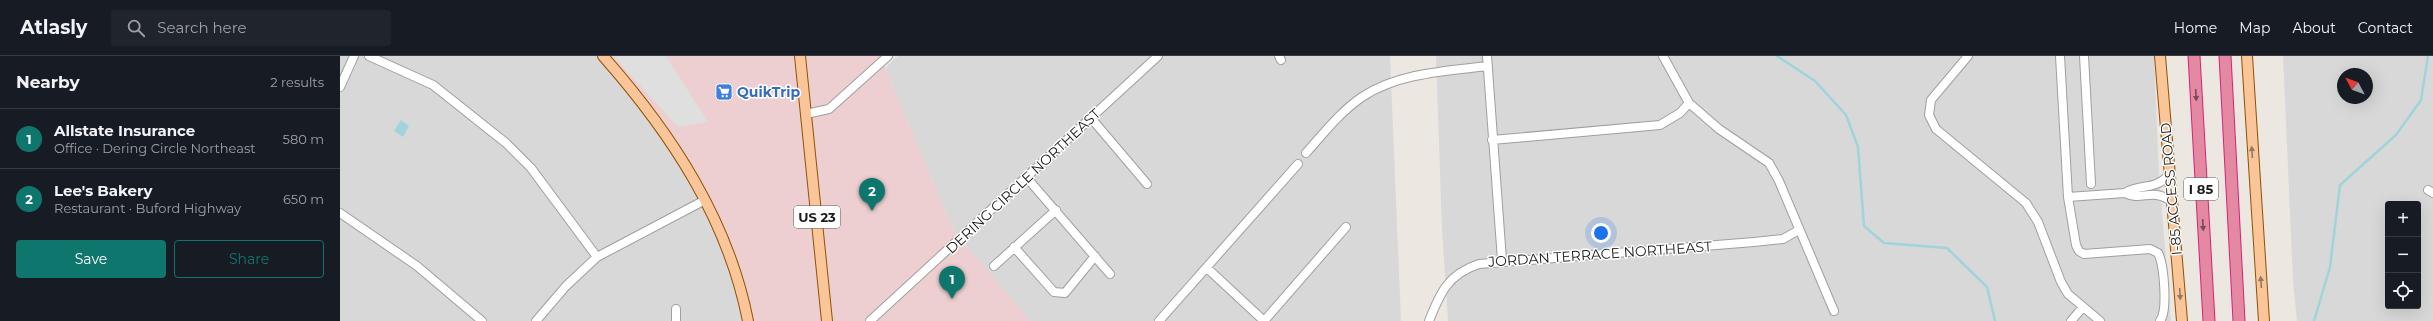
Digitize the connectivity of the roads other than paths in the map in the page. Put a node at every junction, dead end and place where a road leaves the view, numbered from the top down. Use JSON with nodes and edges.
{"nodes":[{"id":1,"x":354,"y":56,"type":"edge"},
{"id":2,"x":369,"y":56,"type":"edge"},
{"id":3,"x":603,"y":56,"type":"edge"},
{"id":4,"x":800,"y":56,"type":"edge"},
{"id":5,"x":888,"y":56,"type":"edge"},
{"id":6,"x":1158,"y":56,"type":"edge"},
{"id":7,"x":1487,"y":56,"type":"edge"},
{"id":8,"x":1662,"y":56,"type":"edge"},
{"id":9,"x":1968,"y":56,"type":"edge"},
{"id":10,"x":2060,"y":56,"type":"edge"},
{"id":11,"x":2084,"y":56,"type":"edge"},
{"id":12,"x":2160,"y":56,"type":"edge"},
{"id":13,"x":2194,"y":56,"type":"edge"},
{"id":14,"x":2225,"y":56,"type":"edge"},
{"id":15,"x":2247,"y":56,"type":"edge"},
{"id":16,"x":1488,"y":66,"type":"junction"},
{"id":17,"x":340,"y":87,"type":"edge"},
{"id":18,"x":1689,"y":103,"type":"junction"},
{"id":19,"x":806,"y":114,"type":"junction"},
{"id":20,"x":1091,"y":118,"type":"junction"},
{"id":21,"x":1492,"y":140,"type":"junction"},
{"id":22,"x":1306,"y":153,"type":"dead end"},
{"id":23,"x":1298,"y":164,"type":"dead end"},
{"id":24,"x":2169,"y":175,"type":"junction"},
{"id":25,"x":1027,"y":178,"type":"junction"},
{"id":26,"x":1147,"y":184,"type":"dead end"},
{"id":27,"x":2091,"y":184,"type":"dead end"},
{"id":28,"x":2144,"y":191,"type":"junction"},
{"id":29,"x":2068,"y":197,"type":"junction"},
{"id":30,"x":705,"y":200,"type":"junction"},
{"id":31,"x":2171,"y":201,"type":"junction"},
{"id":32,"x":1056,"y":210,"type":"junction"},
{"id":33,"x":340,"y":213,"type":"edge"},
{"id":34,"x":1346,"y":227,"type":"dead end"},
{"id":35,"x":1800,"y":230,"type":"junction"},
{"id":36,"x":1014,"y":247,"type":"junction"},
{"id":37,"x":1096,"y":256,"type":"junction"},
{"id":38,"x":597,"y":257,"type":"junction"},
{"id":39,"x":1502,"y":260,"type":"junction"},
{"id":40,"x":994,"y":266,"type":"dead end"},
{"id":41,"x":1207,"y":268,"type":"junction"},
{"id":42,"x":1110,"y":274,"type":"dead end"},
{"id":43,"x":2083,"y":307,"type":"junction"},
{"id":44,"x":676,"y":309,"type":"dead end"},
{"id":45,"x":1834,"y":311,"type":"dead end"},
{"id":46,"x":482,"y":321,"type":"edge"},
{"id":47,"x":536,"y":321,"type":"edge"},
{"id":48,"x":676,"y":321,"type":"edge"},
{"id":49,"x":748,"y":321,"type":"edge"},
{"id":50,"x":827,"y":321,"type":"edge"},
{"id":51,"x":870,"y":321,"type":"edge"},
{"id":52,"x":1159,"y":321,"type":"edge"},
{"id":53,"x":1264,"y":321,"type":"edge"},
{"id":54,"x":1429,"y":321,"type":"edge"},
{"id":55,"x":2071,"y":321,"type":"edge"},
{"id":56,"x":2100,"y":321,"type":"edge"},
{"id":57,"x":2160,"y":321,"type":"edge"},
{"id":58,"x":2182,"y":321,"type":"edge"},
{"id":59,"x":2208,"y":321,"type":"edge"},
{"id":60,"x":2239,"y":321,"type":"edge"},
{"id":61,"x":2264,"y":321,"type":"edge"}],
"edges":[{"from":1,"to":17,"type":"street"},
{"from":2,"to":38,"type":"street"},
{"from":3,"to":30,"type":"main road"},
{"from":4,"to":19,"type":"main road","number":"US 23"},
{"from":5,"to":19,"type":"street"},
{"from":6,"to":20,"type":"street","name":"DERING CIRCLE NORTHEAST"},
{"from":7,"to":16,"type":"street"},
{"from":8,"to":18,"type":"street"},
{"from":9,"to":43,"type":"street"},
{"from":10,"to":29,"type":"street"},
{"from":11,"to":27,"type":"street"},
{"from":12,"to":24,"type":"main road","name":"I-85 ACCESS ROAD"},
{"from":13,"to":59,"type":"highway","number":"I 85","one_way":true},
{"from":14,"to":60,"type":"highway","number":"I 85"},
{"from":61,"to":15,"type":"main road","one_way":true},
{"from":16,"to":21,"type":"street"},
{"from":16,"to":22,"type":"street"},
{"from":18,"to":21,"type":"street"},
{"from":18,"to":35,"type":"street"},
{"from":19,"to":50,"type":"main road","number":"US 23"},
{"from":20,"to":25,"type":"street","name":"DERING CIRCLE NORTHEAST"},
{"from":20,"to":26,"type":"street"},
{"from":21,"to":39,"type":"street"},
{"from":23,"to":41,"type":"street"},
{"from":24,"to":28,"type":"street"},
{"from":24,"to":31,"type":"main road","name":"I-85 ACCESS ROAD"},
{"from":25,"to":32,"type":"street"},
{"from":25,"to":51,"type":"street","name":"DERING CIRCLE NORTHEAST"},
{"from":28,"to":29,"type":"street"},
{"from":28,"to":31,"type":"street"},
{"from":29,"to":57,"type":"street"},
{"from":30,"to":38,"type":"street"},
{"from":30,"to":49,"type":"main road"},
{"from":31,"to":58,"type":"main road","name":"I-85 ACCESS ROAD","one_way":true},
{"from":32,"to":36,"type":"street"},
{"from":32,"to":37,"type":"street"},
{"from":33,"to":46,"type":"street"},
{"from":34,"to":53,"type":"street"},
{"from":35,"to":39,"type":"street","name":"JORDAN TERRACE NORTHEAST"},
{"from":35,"to":45,"type":"street"},
{"from":36,"to":37,"type":"street"},
{"from":36,"to":40,"type":"street"},
{"from":37,"to":42,"type":"street"},
{"from":38,"to":47,"type":"street"},
{"from":39,"to":54,"type":"street","name":"JORDAN TERRACE NORTHEAST"},
{"from":41,"to":52,"type":"street"},
{"from":41,"to":53,"type":"street"},
{"from":43,"to":55,"type":"street"},
{"from":43,"to":56,"type":"street"},
{"from":44,"to":48,"type":"street"}]}
